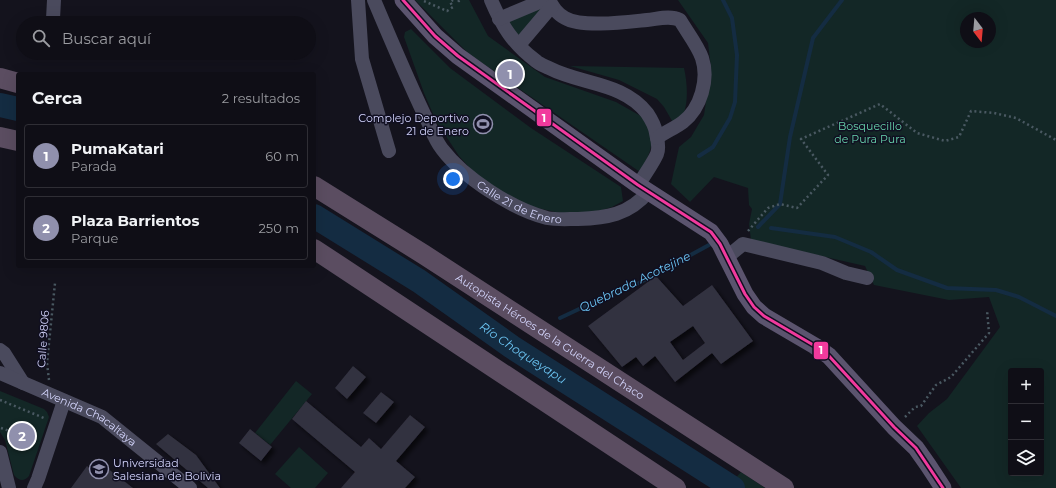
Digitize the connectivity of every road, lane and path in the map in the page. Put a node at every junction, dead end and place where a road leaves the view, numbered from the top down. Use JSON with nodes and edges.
{"nodes":[{"id":1,"x":54,"y":0,"type":"edge"},
{"id":2,"x":358,"y":0,"type":"edge"},
{"id":3,"x":374,"y":0,"type":"edge"},
{"id":4,"x":403,"y":0,"type":"edge"},
{"id":5,"x":422,"y":0,"type":"edge"},
{"id":6,"x":453,"y":0,"type":"edge"},
{"id":7,"x":492,"y":0,"type":"edge"},
{"id":8,"x":548,"y":2,"type":"edge"},
{"id":9,"x":53,"y":16,"type":"edge"},
{"id":10,"x":499,"y":19,"type":"junction"},
{"id":11,"x":519,"y":45,"type":"junction"},
{"id":12,"x":0,"y":78,"type":"edge"},
{"id":13,"x":16,"y":82,"type":"edge"},
{"id":14,"x":0,"y":137,"type":"edge"},
{"id":15,"x":657,"y":138,"type":"junction"},
{"id":16,"x":1056,"y":140,"type":"edge"},
{"id":17,"x":16,"y":141,"type":"edge"},
{"id":18,"x":390,"y":151,"type":"dead end"},
{"id":19,"x":316,"y":187,"type":"edge"},
{"id":20,"x":643,"y":188,"type":"junction"},
{"id":21,"x":745,"y":234,"type":"dead end"},
{"id":22,"x":316,"y":250,"type":"edge"},
{"id":23,"x":726,"y":258,"type":"junction"},
{"id":24,"x":867,"y":278,"type":"dead end"},
{"id":25,"x":55,"y":283,"type":"dead end"},
{"id":26,"x":987,"y":310,"type":"dead end"},
{"id":27,"x":0,"y":350,"type":"edge"},
{"id":28,"x":0,"y":374,"type":"edge"},
{"id":29,"x":23,"y":383,"type":"junction"},
{"id":30,"x":58,"y":399,"type":"junction"},
{"id":31,"x":0,"y":400,"type":"edge"},
{"id":32,"x":45,"y":418,"type":"dead end"},
{"id":33,"x":894,"y":427,"type":"junction"},
{"id":34,"x":1,"y":428,"type":"dead end"},
{"id":35,"x":9,"y":431,"type":"junction"},
{"id":36,"x":10,"y":436,"type":"dead end"},
{"id":37,"x":32,"y":439,"type":"junction"},
{"id":38,"x":38,"y":441,"type":"dead end"},
{"id":39,"x":31,"y":444,"type":"dead end"},
{"id":40,"x":0,"y":452,"type":"edge"},
{"id":41,"x":9,"y":488,"type":"edge"},
{"id":42,"x":34,"y":488,"type":"edge"},
{"id":43,"x":190,"y":488,"type":"edge"},
{"id":44,"x":676,"y":488,"type":"edge"},
{"id":45,"x":784,"y":488,"type":"edge"},
{"id":46,"x":942,"y":488,"type":"edge"}],
"edges":[{"from":1,"to":9,"type":"street"},
{"from":2,"to":18,"type":"street"},
{"from":3,"to":20,"type":"street","name":"Calle 21 de Enero"},
{"from":4,"to":20,"type":"main road"},
{"from":5,"to":6,"type":"path"},
{"from":7,"to":10,"type":"street","name":"Calle 21 de Enero"},
{"from":8,"to":10,"type":"street"},
{"from":8,"to":11,"type":"street"},
{"from":8,"to":15,"type":"street"},
{"from":10,"to":11,"type":"street","name":"Calle 21 de Enero"},
{"from":11,"to":15,"type":"street","name":"Calle 21 de Enero"},
{"from":12,"to":13,"type":"highway"},
{"from":14,"to":17,"type":"highway"},
{"from":15,"to":20,"type":"street","name":"Calle 21 de Enero"},
{"from":16,"to":21,"type":"path"},
{"from":19,"to":45,"type":"highway","name":"Autopista Héroes de la Guerra del Chaco"},
{"from":20,"to":23,"type":"main road"},
{"from":22,"to":44,"type":"highway"},
{"from":23,"to":24,"type":"street"},
{"from":23,"to":33,"type":"main road"},
{"from":25,"to":30,"type":"path","name":"Calle 9806"},
{"from":26,"to":33,"type":"path"},
{"from":27,"to":29,"type":"street"},
{"from":28,"to":29,"type":"street","name":"Avenida Chacaltaya"},
{"from":29,"to":30,"type":"street","name":"Avenida Chacaltaya"},
{"from":30,"to":42,"type":"street"},
{"from":30,"to":43,"type":"street","name":"Avenida Chacaltaya"},
{"from":31,"to":32,"type":"path"},
{"from":33,"to":46,"type":"main road"},
{"from":34,"to":35,"type":"path"},
{"from":35,"to":36,"type":"path"},
{"from":35,"to":37,"type":"path"},
{"from":37,"to":38,"type":"path"},
{"from":37,"to":39,"type":"path"},
{"from":40,"to":41,"type":"street"}]}
